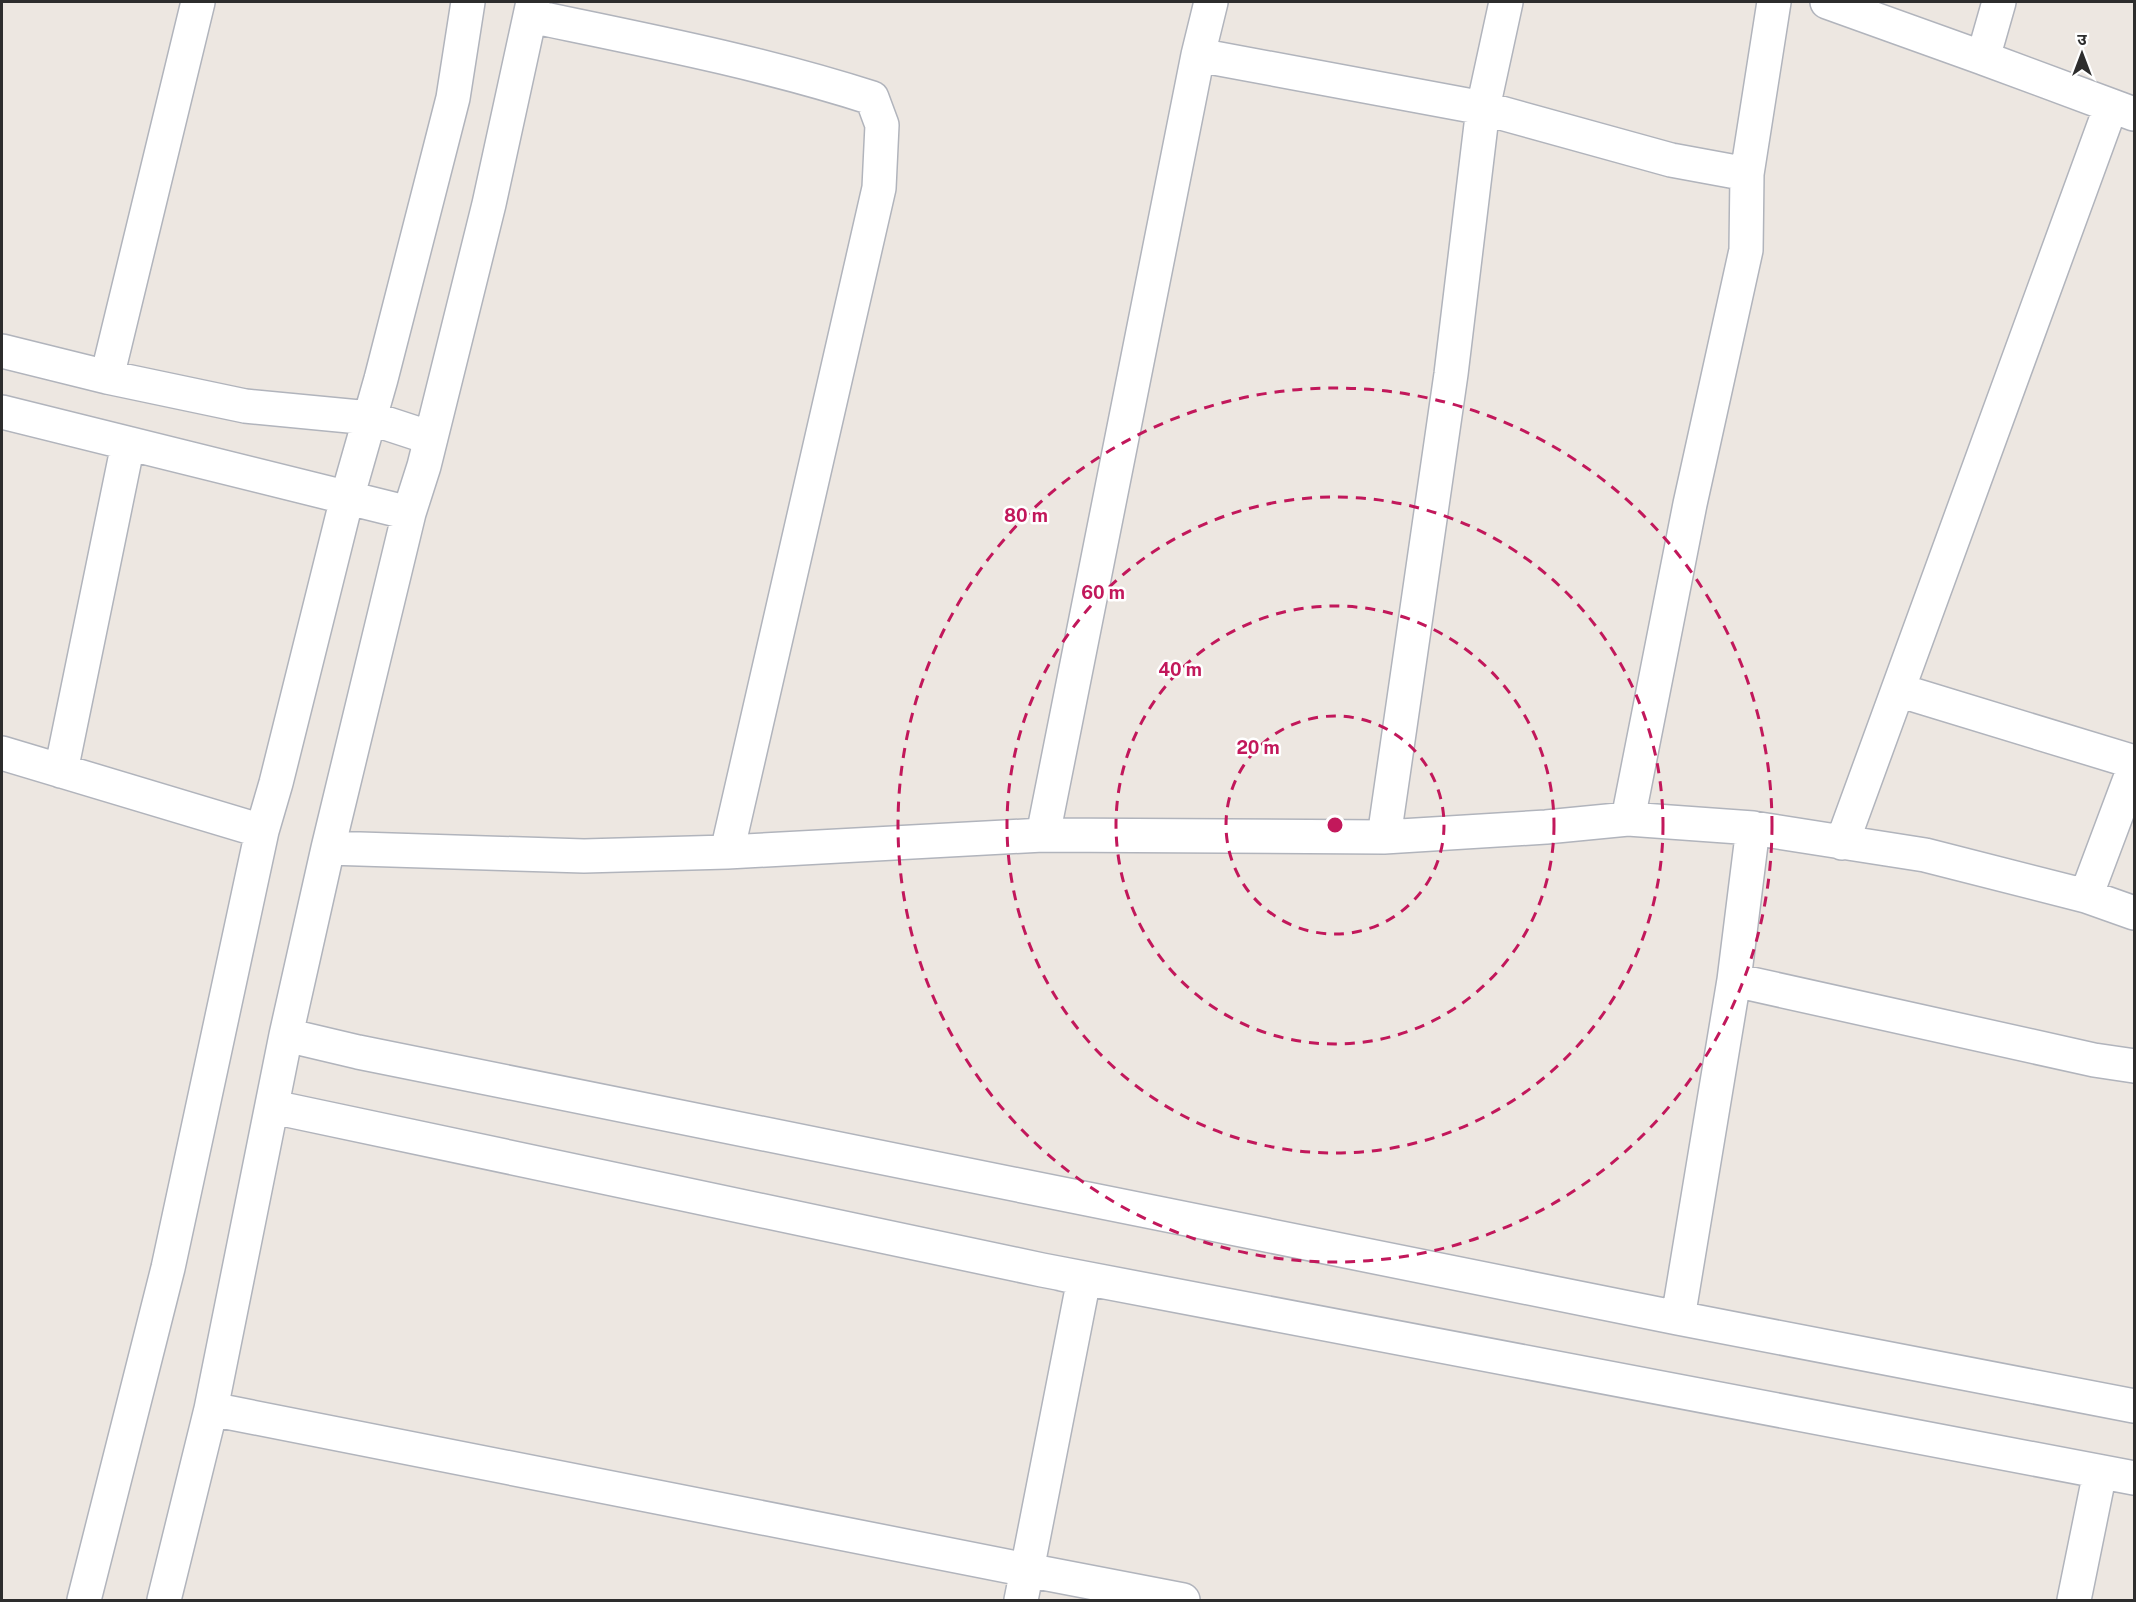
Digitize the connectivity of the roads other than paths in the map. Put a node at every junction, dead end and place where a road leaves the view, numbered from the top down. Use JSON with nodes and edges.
{"nodes":[{"id":1,"x":198,"y":2,"type":"edge"},
{"id":2,"x":468,"y":2,"type":"edge"},
{"id":3,"x":1211,"y":2,"type":"edge"},
{"id":4,"x":1506,"y":2,"type":"edge"},
{"id":5,"x":1774,"y":2,"type":"edge"},
{"id":6,"x":1827,"y":2,"type":"edge"},
{"id":7,"x":1999,"y":2,"type":"edge"},
{"id":8,"x":532,"y":9,"type":"edge"},
{"id":9,"x":1198,"y":55,"type":"junction"},
{"id":10,"x":1983,"y":58,"type":"junction"},
{"id":11,"x":1483,"y":108,"type":"junction"},
{"id":12,"x":2123,"y":110,"type":"edge"},
{"id":13,"x":1747,"y":174,"type":"junction"},
{"id":14,"x":2,"y":351,"type":"edge"},
{"id":15,"x":106,"y":377,"type":"junction"},
{"id":16,"x":2,"y":412,"type":"edge"},
{"id":17,"x":370,"y":418,"type":"junction"},
{"id":18,"x":431,"y":438,"type":"junction"},
{"id":19,"x":128,"y":444,"type":"junction"},
{"id":20,"x":346,"y":498,"type":"junction"},
{"id":21,"x":409,"y":513,"type":"junction"},
{"id":22,"x":1898,"y":690,"type":"junction"},
{"id":23,"x":2,"y":753,"type":"edge"},
{"id":24,"x":2134,"y":762,"type":"edge"},
{"id":25,"x":2134,"y":768,"type":"edge"},
{"id":26,"x":62,"y":771,"type":"junction"},
{"id":27,"x":1628,"y":819,"type":"junction"},
{"id":28,"x":1753,"y":828,"type":"junction"},
{"id":29,"x":262,"y":831,"type":"junction"},
{"id":30,"x":1042,"y":835,"type":"junction"},
{"id":31,"x":1383,"y":837,"type":"junction"},
{"id":32,"x":1842,"y":843,"type":"junction"},
{"id":33,"x":327,"y":848,"type":"junction"},
{"id":34,"x":727,"y":852,"type":"junction"},
{"id":35,"x":2086,"y":896,"type":"junction"},
{"id":36,"x":2134,"y":913,"type":"edge"},
{"id":37,"x":1734,"y":980,"type":"junction"},
{"id":38,"x":286,"y":1035,"type":"junction"},
{"id":39,"x":2134,"y":1066,"type":"edge"},
{"id":40,"x":273,"y":1107,"type":"junction"},
{"id":41,"x":1042,"y":1270,"type":"junction"},
{"id":42,"x":1678,"y":1318,"type":"junction"},
{"id":43,"x":2134,"y":1406,"type":"edge"},
{"id":44,"x":211,"y":1409,"type":"junction"},
{"id":45,"x":2100,"y":1472,"type":"junction"},
{"id":46,"x":2134,"y":1478,"type":"edge"},
{"id":47,"x":1024,"y":1585,"type":"edge"},
{"id":48,"x":84,"y":1600,"type":"edge"},
{"id":49,"x":164,"y":1600,"type":"edge"},
{"id":50,"x":1183,"y":1600,"type":"edge"},
{"id":51,"x":2074,"y":1600,"type":"edge"}],
"edges":[{"from":1,"to":15,"type":"street"},
{"from":2,"to":17,"type":"street"},
{"from":3,"to":9,"type":"street"},
{"from":4,"to":11,"type":"street"},
{"from":5,"to":13,"type":"street"},
{"from":6,"to":10,"type":"street"},
{"from":7,"to":10,"type":"street"},
{"from":8,"to":18,"type":"street"},
{"from":8,"to":34,"type":"street"},
{"from":9,"to":11,"type":"street"},
{"from":9,"to":30,"type":"street"},
{"from":10,"to":12,"type":"street"},
{"from":11,"to":13,"type":"street"},
{"from":11,"to":31,"type":"street"},
{"from":12,"to":22,"type":"street"},
{"from":13,"to":27,"type":"street"},
{"from":14,"to":15,"type":"street"},
{"from":15,"to":17,"type":"street"},
{"from":16,"to":19,"type":"street"},
{"from":17,"to":18,"type":"street"},
{"from":17,"to":20,"type":"street"},
{"from":18,"to":21,"type":"street"},
{"from":19,"to":20,"type":"street"},
{"from":19,"to":26,"type":"street"},
{"from":20,"to":21,"type":"street"},
{"from":20,"to":29,"type":"street"},
{"from":21,"to":33,"type":"street"},
{"from":22,"to":24,"type":"street"},
{"from":22,"to":32,"type":"street"},
{"from":23,"to":26,"type":"street"},
{"from":25,"to":35,"type":"street"},
{"from":26,"to":29,"type":"street"},
{"from":27,"to":28,"type":"street"},
{"from":27,"to":31,"type":"street"},
{"from":28,"to":32,"type":"street"},
{"from":28,"to":37,"type":"street"},
{"from":29,"to":48,"type":"street"},
{"from":30,"to":31,"type":"street"},
{"from":30,"to":34,"type":"street"},
{"from":32,"to":35,"type":"street"},
{"from":33,"to":34,"type":"street"},
{"from":33,"to":38,"type":"street"},
{"from":35,"to":36,"type":"street"},
{"from":37,"to":39,"type":"street"},
{"from":37,"to":42,"type":"street"},
{"from":38,"to":40,"type":"street"},
{"from":38,"to":42,"type":"street"},
{"from":40,"to":41,"type":"street"},
{"from":40,"to":44,"type":"street"},
{"from":41,"to":45,"type":"street"},
{"from":41,"to":47,"type":"street"},
{"from":42,"to":43,"type":"street"},
{"from":44,"to":47,"type":"street"},
{"from":44,"to":49,"type":"street"},
{"from":45,"to":46,"type":"street"},
{"from":45,"to":51,"type":"street"},
{"from":47,"to":50,"type":"street"}]}
